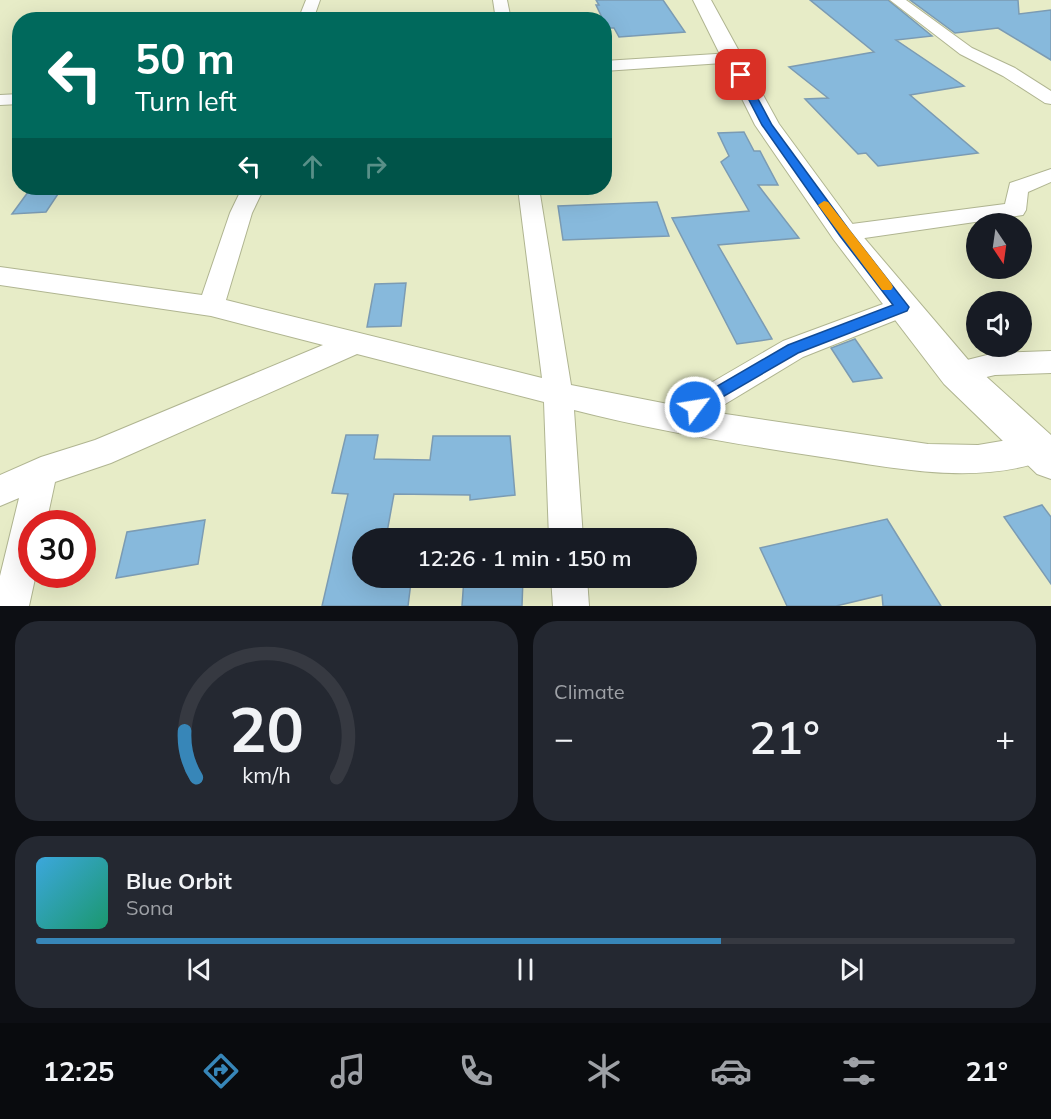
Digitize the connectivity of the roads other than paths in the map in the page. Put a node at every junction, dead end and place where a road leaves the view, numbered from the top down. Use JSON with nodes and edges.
{"nodes":[{"id":1,"x":702,"y":0,"type":"edge"},
{"id":2,"x":897,"y":0,"type":"edge"},
{"id":3,"x":732,"y":58,"type":"junction"},
{"id":4,"x":612,"y":66,"type":"edge"},
{"id":5,"x":1051,"y":99,"type":"edge"},
{"id":6,"x":1051,"y":175,"type":"edge"},
{"id":7,"x":250,"y":195,"type":"edge"},
{"id":8,"x":530,"y":195,"type":"edge"},
{"id":9,"x":844,"y":233,"type":"junction"},
{"id":10,"x":0,"y":276,"type":"edge"},
{"id":11,"x":211,"y":306,"type":"junction"},
{"id":12,"x":902,"y":307,"type":"junction"},
{"id":13,"x":355,"y":343,"type":"junction"},
{"id":14,"x":1051,"y":362,"type":"edge"},
{"id":15,"x":957,"y":373,"type":"junction"},
{"id":16,"x":558,"y":394,"type":"junction"},
{"id":17,"x":676,"y":418,"type":"junction"},
{"id":18,"x":1045,"y":455,"type":"edge"},
{"id":19,"x":41,"y":472,"type":"junction"},
{"id":20,"x":0,"y":491,"type":"edge"},
{"id":21,"x":565,"y":528,"type":"edge"},
{"id":22,"x":570,"y":588,"type":"edge"},
{"id":23,"x":10,"y":606,"type":"edge"},
{"id":24,"x":571,"y":606,"type":"edge"}],
"edges":[{"from":1,"to":3,"type":"street"},
{"from":2,"to":5,"type":"street"},
{"from":3,"to":4,"type":"street"},
{"from":3,"to":9,"type":"street"},
{"from":6,"to":9,"type":"street"},
{"from":7,"to":11,"type":"street"},
{"from":8,"to":16,"type":"street"},
{"from":9,"to":12,"type":"street"},
{"from":10,"to":11,"type":"street"},
{"from":11,"to":13,"type":"street"},
{"from":12,"to":15,"type":"street"},
{"from":12,"to":17,"type":"street"},
{"from":13,"to":16,"type":"street"},
{"from":13,"to":19,"type":"street"},
{"from":14,"to":15,"type":"street"},
{"from":15,"to":18,"type":"street"},
{"from":16,"to":17,"type":"street"},
{"from":16,"to":21,"type":"street"},
{"from":17,"to":18,"type":"street"},
{"from":19,"to":20,"type":"street"},
{"from":19,"to":23,"type":"street"},
{"from":22,"to":24,"type":"street"}]}
